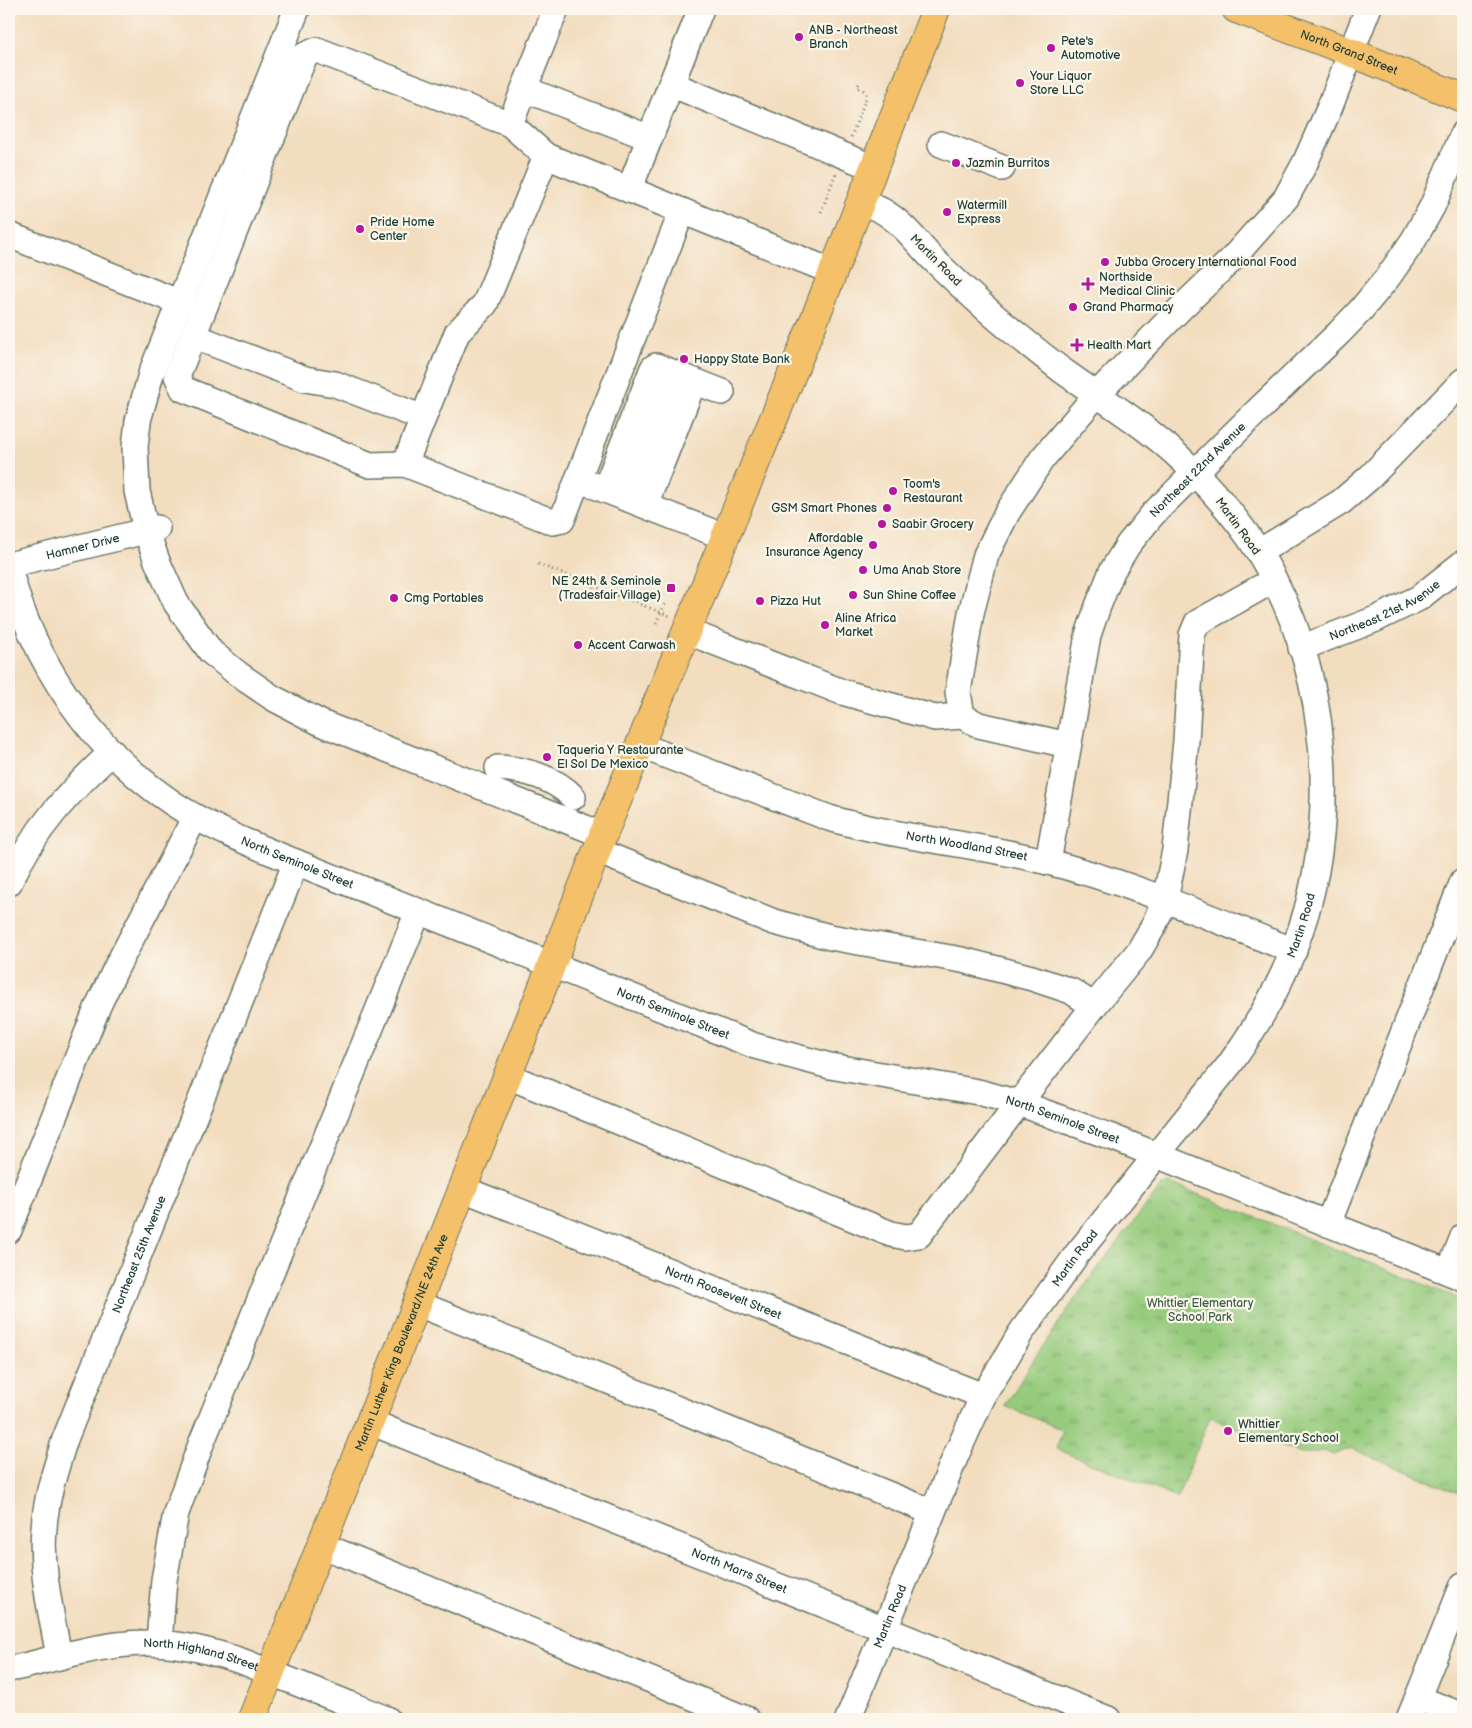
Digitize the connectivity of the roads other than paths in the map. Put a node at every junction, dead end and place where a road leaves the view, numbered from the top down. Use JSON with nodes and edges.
{"nodes":[{"id":1,"x":297,"y":9,"type":"edge"},
{"id":2,"x":556,"y":9,"type":"edge"},
{"id":3,"x":701,"y":9,"type":"edge"},
{"id":4,"x":936,"y":9,"type":"edge"},
{"id":5,"x":1236,"y":9,"type":"edge"},
{"id":6,"x":1368,"y":9,"type":"edge"},
{"id":7,"x":1350,"y":52,"type":"junction"},
{"id":8,"x":671,"y":84,"type":"junction"},
{"id":9,"x":524,"y":89,"type":"junction"},
{"id":10,"x":1463,"y":98,"type":"edge"},
{"id":11,"x":510,"y":124,"type":"junction"},
{"id":12,"x":1463,"y":134,"type":"edge"},
{"id":13,"x":650,"y":138,"type":"junction"},
{"id":14,"x":941,"y":144,"type":"dead end"},
{"id":15,"x":546,"y":156,"type":"junction"},
{"id":16,"x":874,"y":168,"type":"junction"},
{"id":17,"x":1002,"y":168,"type":"dead end"},
{"id":18,"x":629,"y":190,"type":"junction"},
{"id":19,"x":861,"y":202,"type":"junction"},
{"id":20,"x":682,"y":212,"type":"junction"},
{"id":21,"x":9,"y":235,"type":"edge"},
{"id":22,"x":833,"y":272,"type":"junction"},
{"id":23,"x":181,"y":303,"type":"junction"},
{"id":24,"x":193,"y":336,"type":"junction"},
{"id":25,"x":684,"y":377,"type":"junction"},
{"id":26,"x":1463,"y":381,"type":"edge"},
{"id":27,"x":722,"y":392,"type":"dead end"},
{"id":28,"x":1098,"y":394,"type":"junction"},
{"id":29,"x":423,"y":418,"type":"junction"},
{"id":30,"x":405,"y":464,"type":"junction"},
{"id":31,"x":1195,"y":472,"type":"junction"},
{"id":32,"x":578,"y":479,"type":"junction"},
{"id":33,"x":625,"y":498,"type":"junction"},
{"id":34,"x":151,"y":529,"type":"junction"},
{"id":35,"x":725,"y":537,"type":"junction"},
{"id":36,"x":1259,"y":552,"type":"junction"},
{"id":37,"x":1463,"y":563,"type":"edge"},
{"id":38,"x":9,"y":566,"type":"edge"},
{"id":39,"x":1274,"y":580,"type":"junction"},
{"id":40,"x":687,"y":627,"type":"junction"},
{"id":41,"x":1301,"y":648,"type":"junction"},
{"id":42,"x":962,"y":716,"type":"junction"},
{"id":43,"x":639,"y":745,"type":"junction"},
{"id":44,"x":1068,"y":745,"type":"junction"},
{"id":45,"x":112,"y":752,"type":"junction"},
{"id":46,"x":498,"y":768,"type":"dead end"},
{"id":47,"x":573,"y":798,"type":"dead end"},
{"id":48,"x":195,"y":817,"type":"junction"},
{"id":49,"x":600,"y":843,"type":"junction"},
{"id":50,"x":296,"y":862,"type":"junction"},
{"id":51,"x":1048,"y":862,"type":"junction"},
{"id":52,"x":1463,"y":881,"type":"edge"},
{"id":53,"x":9,"y":883,"type":"edge"},
{"id":54,"x":1165,"y":900,"type":"junction"},
{"id":55,"x":418,"y":912,"type":"junction"},
{"id":56,"x":1294,"y":950,"type":"junction"},
{"id":57,"x":551,"y":965,"type":"junction"},
{"id":58,"x":1094,"y":1006,"type":"junction"},
{"id":59,"x":508,"y":1076,"type":"junction"},
{"id":60,"x":1018,"y":1103,"type":"junction"},
{"id":61,"x":1156,"y":1155,"type":"junction"},
{"id":62,"x":463,"y":1189,"type":"junction"},
{"id":63,"x":1328,"y":1224,"type":"junction"},
{"id":64,"x":9,"y":1230,"type":"edge"},
{"id":65,"x":1463,"y":1237,"type":"edge"},
{"id":66,"x":1456,"y":1275,"type":"edge"},
{"id":67,"x":416,"y":1303,"type":"junction"},
{"id":68,"x":983,"y":1396,"type":"junction"},
{"id":69,"x":370,"y":1422,"type":"junction"},
{"id":70,"x":932,"y":1512,"type":"junction"},
{"id":71,"x":321,"y":1545,"type":"junction"},
{"id":72,"x":1463,"y":1586,"type":"edge"},
{"id":73,"x":884,"y":1630,"type":"junction"},
{"id":74,"x":159,"y":1642,"type":"junction"},
{"id":75,"x":59,"y":1657,"type":"junction"},
{"id":76,"x":9,"y":1669,"type":"edge"},
{"id":77,"x":271,"y":1673,"type":"junction"},
{"id":78,"x":1413,"y":1709,"type":"edge"},
{"id":79,"x":1463,"y":1716,"type":"edge"},
{"id":80,"x":252,"y":1719,"type":"edge"},
{"id":81,"x":387,"y":1719,"type":"edge"},
{"id":82,"x":746,"y":1719,"type":"edge"},
{"id":83,"x":848,"y":1719,"type":"edge"},
{"id":84,"x":1108,"y":1719,"type":"edge"}],
"edges":[{"from":1,"to":23,"type":"street"},
{"from":2,"to":9,"type":"street"},
{"from":3,"to":8,"type":"street"},
{"from":4,"to":16,"type":"main road"},
{"from":5,"to":7,"type":"main road","name":"North Grand Street"},
{"from":6,"to":7,"type":"street"},
{"from":7,"to":10,"type":"main road","name":"North Grand Street"},
{"from":7,"to":28,"type":"street"},
{"from":8,"to":13,"type":"street"},
{"from":8,"to":16,"type":"street"},
{"from":9,"to":11,"type":"street"},
{"from":9,"to":13,"type":"street"},
{"from":11,"to":15,"type":"street"},
{"from":11,"to":24,"type":"street"},
{"from":12,"to":31,"type":"street","name":"Northeast 22nd Avenue"},
{"from":13,"to":18,"type":"street"},
{"from":14,"to":17,"type":"street"},
{"from":15,"to":18,"type":"street"},
{"from":15,"to":29,"type":"street"},
{"from":16,"to":19,"type":"main road"},
{"from":18,"to":20,"type":"street"},
{"from":19,"to":22,"type":"main road","name":"Martin Luther King Boulevard/NE 24th Ave"},
{"from":19,"to":28,"type":"street","name":"Martin Road"},
{"from":20,"to":22,"type":"street"},
{"from":20,"to":32,"type":"street"},
{"from":21,"to":23,"type":"street"},
{"from":22,"to":35,"type":"main road","name":"Martin Luther King Boulevard/NE 24th Ave"},
{"from":23,"to":34,"type":"street"},
{"from":24,"to":29,"type":"street"},
{"from":24,"to":30,"type":"street"},
{"from":25,"to":27,"type":"street"},
{"from":25,"to":33,"type":"street"},
{"from":25,"to":33,"type":"street"},
{"from":26,"to":36,"type":"street"},
{"from":28,"to":31,"type":"street","name":"Martin Road"},
{"from":28,"to":42,"type":"street"},
{"from":29,"to":30,"type":"street"},
{"from":30,"to":32,"type":"street"},
{"from":31,"to":36,"type":"street","name":"Martin Road"},
{"from":31,"to":44,"type":"street","name":"Northeast 22nd Avenue"},
{"from":32,"to":33,"type":"street"},
{"from":33,"to":35,"type":"street"},
{"from":34,"to":38,"type":"street","name":"Hamner Drive"},
{"from":34,"to":49,"type":"street"},
{"from":35,"to":40,"type":"main road","name":"Martin Luther King Boulevard/NE 24th Ave"},
{"from":36,"to":39,"type":"street","name":"Martin Road"},
{"from":37,"to":41,"type":"street","name":"Northeast 21st Avenue"},
{"from":38,"to":45,"type":"street","name":"North Seminole Street"},
{"from":39,"to":41,"type":"street","name":"Martin Road"},
{"from":39,"to":54,"type":"street"},
{"from":40,"to":42,"type":"street"},
{"from":40,"to":43,"type":"main road","name":"Martin Luther King Boulevard/NE 24th Ave"},
{"from":41,"to":56,"type":"street","name":"Martin Road"},
{"from":42,"to":44,"type":"street"},
{"from":43,"to":49,"type":"main road","name":"Martin Luther King Boulevard/NE 24th Ave"},
{"from":43,"to":51,"type":"street","name":"North Woodland Street"},
{"from":44,"to":51,"type":"street","name":"Northeast 22nd Avenue"},
{"from":45,"to":48,"type":"street","name":"North Seminole Street"},
{"from":45,"to":53,"type":"street"},
{"from":46,"to":47,"type":"street"},
{"from":48,"to":50,"type":"street","name":"North Seminole Street"},
{"from":48,"to":64,"type":"street"},
{"from":49,"to":57,"type":"main road","name":"Martin Luther King Boulevard/NE 24th Ave"},
{"from":49,"to":58,"type":"street"},
{"from":50,"to":55,"type":"street","name":"North Seminole Street"},
{"from":50,"to":75,"type":"street","name":"Northeast 25th Avenue"},
{"from":51,"to":54,"type":"street","name":"North Woodland Street"},
{"from":52,"to":63,"type":"street"},
{"from":54,"to":56,"type":"street","name":"North Woodland Street"},
{"from":54,"to":58,"type":"street"},
{"from":55,"to":57,"type":"street","name":"North Seminole Street"},
{"from":55,"to":74,"type":"street"},
{"from":56,"to":61,"type":"street","name":"Martin Road"},
{"from":57,"to":59,"type":"main road","name":"Martin Luther King Boulevard/NE 24th Ave"},
{"from":57,"to":60,"type":"street","name":"North Seminole Street"},
{"from":58,"to":60,"type":"street"},
{"from":59,"to":60,"type":"street"},
{"from":59,"to":62,"type":"main road","name":"Martin Luther King Boulevard/NE 24th Ave"},
{"from":60,"to":61,"type":"street","name":"North Seminole Street"},
{"from":61,"to":63,"type":"street","name":"North Seminole Street"},
{"from":61,"to":68,"type":"street","name":"Martin Road"},
{"from":62,"to":67,"type":"main road","name":"Martin Luther King Boulevard/NE 24th Ave"},
{"from":62,"to":68,"type":"street","name":"North Roosevelt Street"},
{"from":63,"to":66,"type":"street","name":"North Seminole Street"},
{"from":65,"to":66,"type":"street"},
{"from":67,"to":69,"type":"main road","name":"Martin Luther King Boulevard/NE 24th Ave"},
{"from":67,"to":70,"type":"street"},
{"from":68,"to":70,"type":"street","name":"Martin Road"},
{"from":69,"to":71,"type":"main road","name":"Martin Luther King Boulevard/NE 24th Ave"},
{"from":69,"to":73,"type":"street","name":"North Marrs Street"},
{"from":70,"to":73,"type":"street","name":"Martin Road"},
{"from":71,"to":77,"type":"main road","name":"Martin Luther King Boulevard/NE 24th Ave"},
{"from":71,"to":82,"type":"street"},
{"from":72,"to":78,"type":"street"},
{"from":73,"to":83,"type":"street","name":"Martin Road"},
{"from":73,"to":84,"type":"street","name":"North Marrs Street"},
{"from":74,"to":75,"type":"street","name":"North Highland Street"},
{"from":74,"to":77,"type":"street","name":"North Highland Street"},
{"from":75,"to":76,"type":"street","name":"North Highland Street"},
{"from":77,"to":80,"type":"main road","name":"Martin Luther King Boulevard/NE 24th Ave"},
{"from":77,"to":81,"type":"street","name":"North Highland Street"},
{"from":78,"to":79,"type":"street"}]}
